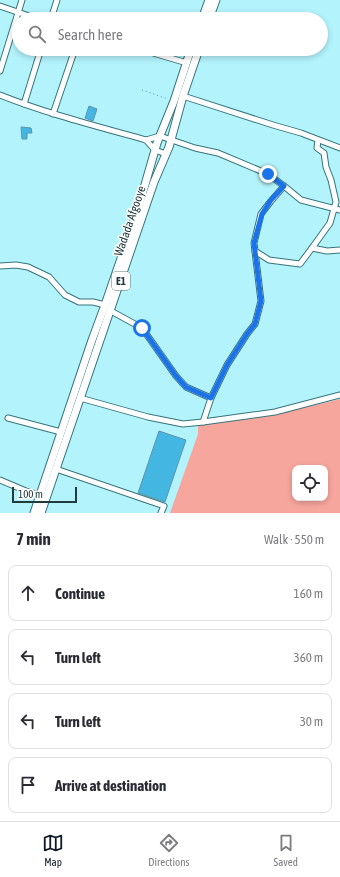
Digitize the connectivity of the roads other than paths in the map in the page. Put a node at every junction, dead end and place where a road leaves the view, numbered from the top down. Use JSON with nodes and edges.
{"nodes":[{"id":1,"x":22,"y":0,"type":"edge"},
{"id":2,"x":57,"y":0,"type":"edge"},
{"id":3,"x":209,"y":0,"type":"edge"},
{"id":4,"x":216,"y":0,"type":"edge"},
{"id":5,"x":0,"y":6,"type":"edge"},
{"id":6,"x":18,"y":12,"type":"joint"},
{"id":7,"x":53,"y":12,"type":"edge"},
{"id":8,"x":205,"y":12,"type":"edge"},
{"id":9,"x":212,"y":12,"type":"edge"},
{"id":10,"x":12,"y":32,"type":"edge"},
{"id":11,"x":39,"y":56,"type":"edge"},
{"id":12,"x":73,"y":56,"type":"edge"},
{"id":13,"x":164,"y":56,"type":"edge"},
{"id":14,"x":190,"y":56,"type":"edge"},
{"id":15,"x":197,"y":56,"type":"edge"},
{"id":16,"x":187,"y":63,"type":"junction"},
{"id":17,"x":0,"y":71,"type":"edge"},
{"id":18,"x":0,"y":95,"type":"edge"},
{"id":19,"x":183,"y":96,"type":"junction"},
{"id":20,"x":24,"y":104,"type":"junction"},
{"id":21,"x":53,"y":114,"type":"junction"},
{"id":22,"x":160,"y":136,"type":"junction"},
{"id":23,"x":146,"y":140,"type":"junction"},
{"id":24,"x":171,"y":140,"type":"junction"},
{"id":25,"x":318,"y":140,"type":"junction"},
{"id":26,"x":340,"y":148,"type":"edge"},
{"id":27,"x":155,"y":150,"type":"junction"},
{"id":28,"x":166,"y":154,"type":"junction"},
{"id":29,"x":284,"y":186,"type":"junction"},
{"id":30,"x":334,"y":208,"type":"junction"},
{"id":31,"x":340,"y":210,"type":"edge"},
{"id":32,"x":312,"y":248,"type":"junction"},
{"id":33,"x":340,"y":250,"type":"edge"},
{"id":34,"x":255,"y":252,"type":"junction"},
{"id":35,"x":0,"y":266,"type":"edge"},
{"id":36,"x":105,"y":305,"type":"junction"},
{"id":37,"x":111,"y":311,"type":"junction"},
{"id":38,"x":340,"y":395,"type":"edge"},
{"id":39,"x":80,"y":398,"type":"junction"},
{"id":40,"x":211,"y":398,"type":"junction"},
{"id":41,"x":8,"y":418,"type":"dead end"},
{"id":42,"x":203,"y":422,"type":"junction"},
{"id":43,"x":61,"y":432,"type":"junction"},
{"id":44,"x":56,"y":469,"type":"junction"},
{"id":45,"x":0,"y":480,"type":"edge"},
{"id":46,"x":40,"y":495,"type":"junction"},
{"id":47,"x":34,"y":513,"type":"edge"},
{"id":48,"x":41,"y":513,"type":"edge"},
{"id":49,"x":162,"y":513,"type":"edge"}],
"edges":[{"from":1,"to":6,"type":"street"},
{"from":2,"to":7,"type":"street"},
{"from":3,"to":8,"type":"highway"},
{"from":4,"to":9,"type":"highway"},
{"from":5,"to":6,"type":"street"},
{"from":10,"to":17,"type":"street"},
{"from":11,"to":20,"type":"street"},
{"from":12,"to":21,"type":"street"},
{"from":13,"to":16,"type":"street"},
{"from":14,"to":16,"type":"highway","name":"Wadada Afgooye","number":"E1"},
{"from":15,"to":19,"type":"highway","name":"Wadada Afgooye","number":"E1"},
{"from":16,"to":22,"type":"highway","name":"Wadada Afgooye","number":"E1"},
{"from":18,"to":20,"type":"street"},
{"from":19,"to":24,"type":"highway","name":"Wadada Afgooye","number":"E1"},
{"from":19,"to":25,"type":"street"},
{"from":20,"to":21,"type":"street"},
{"from":21,"to":23,"type":"street"},
{"from":22,"to":23,"type":"street"},
{"from":22,"to":24,"type":"street"},
{"from":22,"to":27,"type":"highway","name":"Wadada Afgooye","number":"E1"},
{"from":23,"to":27,"type":"street"},
{"from":24,"to":28,"type":"highway","name":"Wadada Afgooye","number":"E1"},
{"from":24,"to":29,"type":"street"},
{"from":25,"to":26,"type":"street"},
{"from":25,"to":30,"type":"street"},
{"from":27,"to":28,"type":"street"},
{"from":27,"to":36,"type":"highway","name":"Wadada Afgooye","number":"E1"},
{"from":28,"to":37,"type":"highway","name":"Wadada Afgooye","number":"E1"},
{"from":29,"to":30,"type":"street"},
{"from":29,"to":34,"type":"street"},
{"from":30,"to":31,"type":"street"},
{"from":30,"to":32,"type":"street"},
{"from":32,"to":33,"type":"street"},
{"from":32,"to":34,"type":"street"},
{"from":34,"to":40,"type":"street"},
{"from":35,"to":36,"type":"street"},
{"from":36,"to":43,"type":"highway","name":"Wadada Afgooye","number":"E1"},
{"from":37,"to":39,"type":"highway","name":"Wadada Afgooye","number":"E1"},
{"from":37,"to":40,"type":"street"},
{"from":38,"to":42,"type":"street"},
{"from":39,"to":42,"type":"street"},
{"from":39,"to":44,"type":"highway","name":"Wadada Afgooye","number":"E1"},
{"from":40,"to":42,"type":"street"},
{"from":41,"to":43,"type":"street"},
{"from":43,"to":46,"type":"highway","name":"Wadada Afgooye","number":"E1"},
{"from":44,"to":48,"type":"highway","name":"Wadada Afgooye","number":"E1"},
{"from":44,"to":49,"type":"street"},
{"from":45,"to":46,"type":"street"},
{"from":46,"to":47,"type":"highway","name":"Wadada Afgooye","number":"E1"}]}
